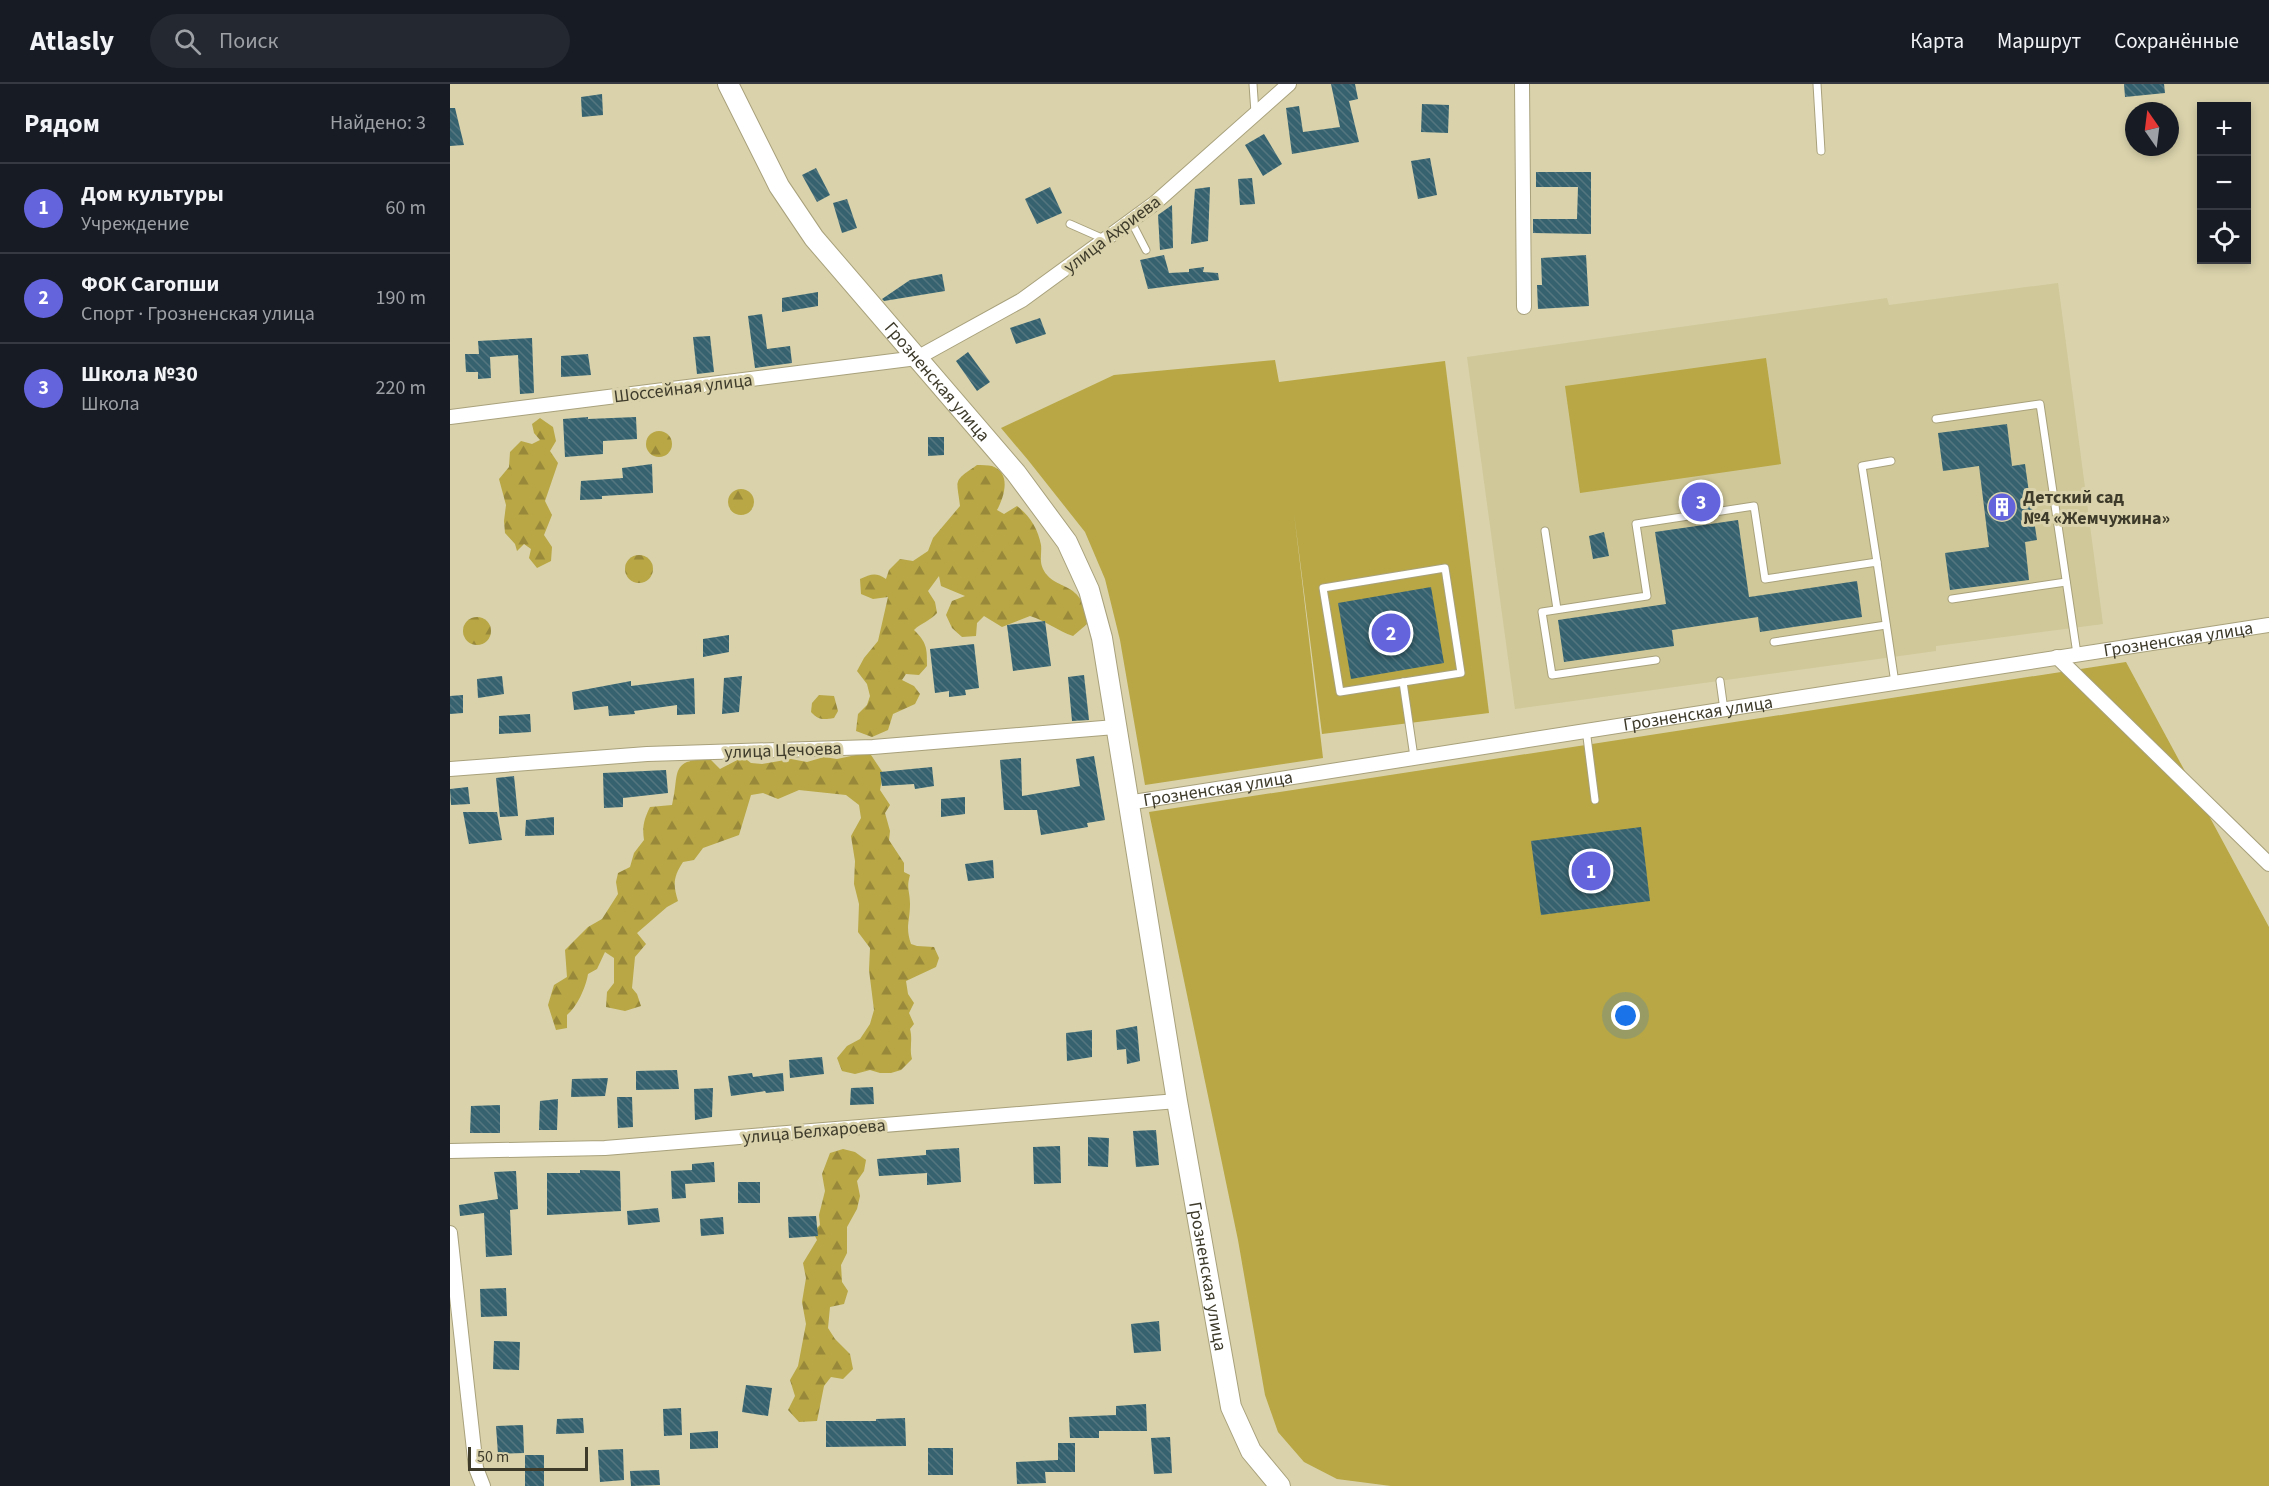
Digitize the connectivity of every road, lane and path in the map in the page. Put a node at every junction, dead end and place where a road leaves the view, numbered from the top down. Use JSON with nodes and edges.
{"nodes":[{"id":1,"x":728,"y":84,"type":"edge"},
{"id":2,"x":1253,"y":84,"type":"edge"},
{"id":3,"x":1289,"y":84,"type":"edge"},
{"id":4,"x":1522,"y":84,"type":"edge"},
{"id":5,"x":1817,"y":84,"type":"edge"},
{"id":6,"x":1255,"y":113,"type":"junction"},
{"id":7,"x":1821,"y":151,"type":"dead end"},
{"id":8,"x":1131,"y":221,"type":"junction"},
{"id":9,"x":1071,"y":224,"type":"dead end"},
{"id":10,"x":1105,"y":240,"type":"junction"},
{"id":11,"x":1146,"y":250,"type":"dead end"},
{"id":12,"x":1524,"y":307,"type":"dead end"},
{"id":13,"x":917,"y":358,"type":"junction"},
{"id":14,"x":450,"y":417,"type":"edge"},
{"id":15,"x":1936,"y":419,"type":"dead end"},
{"id":16,"x":1891,"y":461,"type":"dead end"},
{"id":17,"x":1545,"y":531,"type":"dead end"},
{"id":18,"x":1876,"y":562,"type":"junction"},
{"id":19,"x":2066,"y":582,"type":"junction"},
{"id":20,"x":1952,"y":599,"type":"dead end"},
{"id":21,"x":1557,"y":609,"type":"junction"},
{"id":22,"x":1886,"y":625,"type":"junction"},
{"id":23,"x":2269,"y":625,"type":"edge"},
{"id":24,"x":1774,"y":642,"type":"dead end"},
{"id":25,"x":2077,"y":654,"type":"junction"},
{"id":26,"x":2057,"y":657,"type":"junction"},
{"id":27,"x":1656,"y":660,"type":"dead end"},
{"id":28,"x":1720,"y":681,"type":"dead end"},
{"id":29,"x":1403,"y":682,"type":"junction"},
{"id":30,"x":1895,"y":683,"type":"junction"},
{"id":31,"x":1724,"y":710,"type":"junction"},
{"id":32,"x":1115,"y":727,"type":"junction"},
{"id":33,"x":1586,"y":729,"type":"junction"},
{"id":34,"x":1414,"y":757,"type":"junction"},
{"id":35,"x":450,"y":769,"type":"edge"},
{"id":36,"x":1595,"y":800,"type":"dead end"},
{"id":37,"x":1127,"y":802,"type":"junction"},
{"id":38,"x":2269,"y":864,"type":"edge"},
{"id":39,"x":1177,"y":1101,"type":"junction"},
{"id":40,"x":450,"y":1151,"type":"edge"},
{"id":41,"x":450,"y":1233,"type":"edge"},
{"id":42,"x":483,"y":1486,"type":"edge"},
{"id":43,"x":1280,"y":1486,"type":"edge"}],
"edges":[{"from":1,"to":13,"type":"street","name":"Грозненская улица"},
{"from":2,"to":6,"type":"lane"},
{"from":3,"to":6,"type":"street","name":"улица Ахриева"},
{"from":4,"to":12,"type":"street"},
{"from":5,"to":7,"type":"lane"},
{"from":6,"to":8,"type":"street","name":"улица Ахриева"},
{"from":8,"to":10,"type":"street","name":"улица Ахриева"},
{"from":8,"to":11,"type":"lane"},
{"from":9,"to":10,"type":"lane"},
{"from":10,"to":13,"type":"street","name":"улица Ахриева"},
{"from":13,"to":14,"type":"street","name":"Шоссейная улица"},
{"from":13,"to":32,"type":"street","name":"Грозненская улица"},
{"from":15,"to":19,"type":"lane"},
{"from":16,"to":18,"type":"lane"},
{"from":17,"to":21,"type":"lane"},
{"from":18,"to":21,"type":"lane"},
{"from":18,"to":22,"type":"lane"},
{"from":19,"to":20,"type":"lane"},
{"from":19,"to":25,"type":"lane"},
{"from":21,"to":27,"type":"lane"},
{"from":22,"to":24,"type":"lane"},
{"from":22,"to":30,"type":"lane"},
{"from":23,"to":25,"type":"street","name":"Грозненская улица"},
{"from":25,"to":26,"type":"street","name":"Грозненская улица"},
{"from":26,"to":30,"type":"street","name":"Грозненская улица"},
{"from":26,"to":38,"type":"street"},
{"from":28,"to":31,"type":"lane"},
{"from":29,"to":29,"type":"lane"},
{"from":29,"to":34,"type":"lane"},
{"from":30,"to":31,"type":"street","name":"Грозненская улица"},
{"from":31,"to":33,"type":"street","name":"Грозненская улица"},
{"from":32,"to":35,"type":"street","name":"улица Цечоева"},
{"from":32,"to":37,"type":"street","name":"Грозненская улица"},
{"from":33,"to":34,"type":"street","name":"Грозненская улица"},
{"from":33,"to":36,"type":"lane"},
{"from":34,"to":37,"type":"street","name":"Грозненская улица"},
{"from":37,"to":39,"type":"street","name":"Грозненская улица"},
{"from":39,"to":40,"type":"street","name":"улица Белхароева"},
{"from":39,"to":43,"type":"street","name":"Грозненская улица"},
{"from":41,"to":42,"type":"street"}]}
